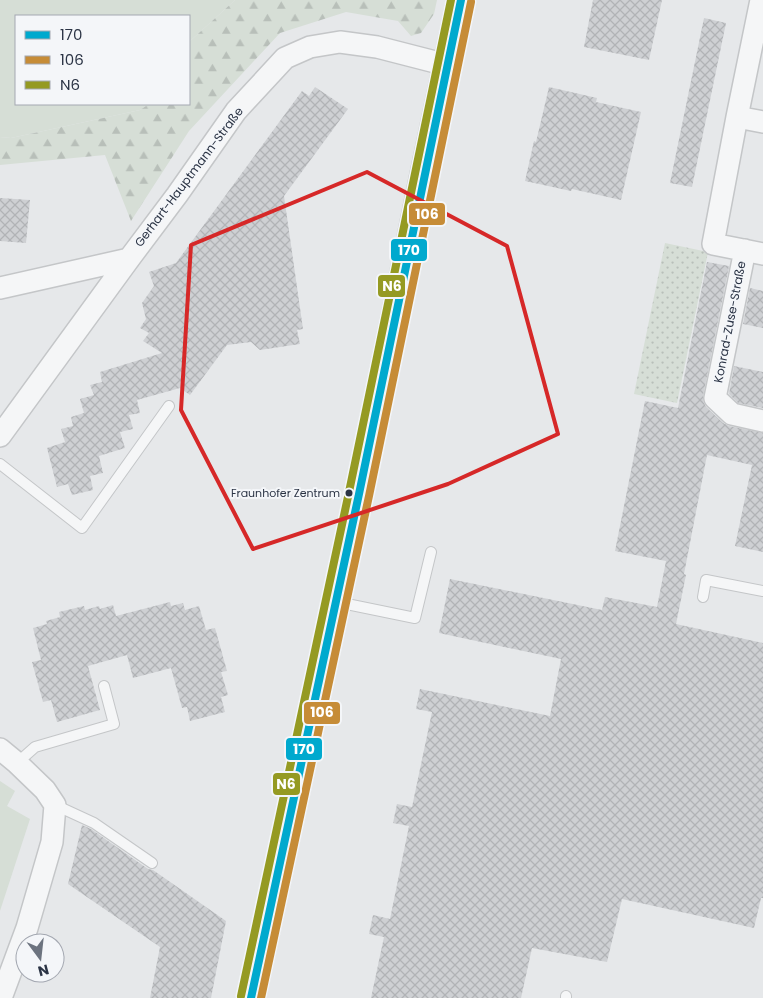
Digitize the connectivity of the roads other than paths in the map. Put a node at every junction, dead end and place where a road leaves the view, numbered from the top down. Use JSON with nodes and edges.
{"nodes":[{"id":1,"x":461,"y":0,"type":"edge"},
{"id":2,"x":762,"y":0,"type":"edge"},
{"id":3,"x":447,"y":65,"type":"junction"},
{"id":4,"x":737,"y":116,"type":"junction"},
{"id":5,"x":763,"y":122,"type":"edge"},
{"id":6,"x":754,"y":252,"type":"edge"},
{"id":7,"x":128,"y":259,"type":"junction"},
{"id":8,"x":0,"y":288,"type":"edge"},
{"id":9,"x":169,"y":406,"type":"dead end"},
{"id":10,"x":763,"y":421,"type":"edge"},
{"id":11,"x":0,"y":436,"type":"edge"},
{"id":12,"x":0,"y":464,"type":"edge"},
{"id":13,"x":431,"y":552,"type":"dead end"},
{"id":14,"x":763,"y":591,"type":"edge"},
{"id":15,"x":703,"y":597,"type":"dead end"},
{"id":16,"x":336,"y":602,"type":"junction"},
{"id":17,"x":104,"y":686,"type":"dead end"},
{"id":18,"x":0,"y":749,"type":"edge"},
{"id":19,"x":17,"y":763,"type":"junction"},
{"id":20,"x":55,"y":805,"type":"junction"},
{"id":21,"x":152,"y":863,"type":"dead end"},
{"id":22,"x":1,"y":998,"type":"edge"},
{"id":23,"x":251,"y":998,"type":"edge"}],
"edges":[{"from":1,"to":3,"type":"main road"},
{"from":2,"to":4,"type":"street","name":"Konrad-Zuse-Straße"},
{"from":3,"to":7,"type":"street","name":"Gerhart-Hauptmann-Straße"},
{"from":3,"to":16,"type":"main road"},
{"from":4,"to":5,"type":"street"},
{"from":4,"to":6,"type":"street","name":"Konrad-Zuse-Straße"},
{"from":6,"to":10,"type":"street","name":"Konrad-Zuse-Straße"},
{"from":7,"to":8,"type":"street"},
{"from":7,"to":11,"type":"street","name":"Gerhart-Hauptmann-Straße"},
{"from":9,"to":12,"type":"lane"},
{"from":13,"to":16,"type":"lane"},
{"from":14,"to":15,"type":"lane"},
{"from":16,"to":23,"type":"main road"},
{"from":17,"to":19,"type":"lane"},
{"from":18,"to":19,"type":"street"},
{"from":19,"to":20,"type":"street"},
{"from":20,"to":21,"type":"lane"},
{"from":20,"to":22,"type":"street"}]}
